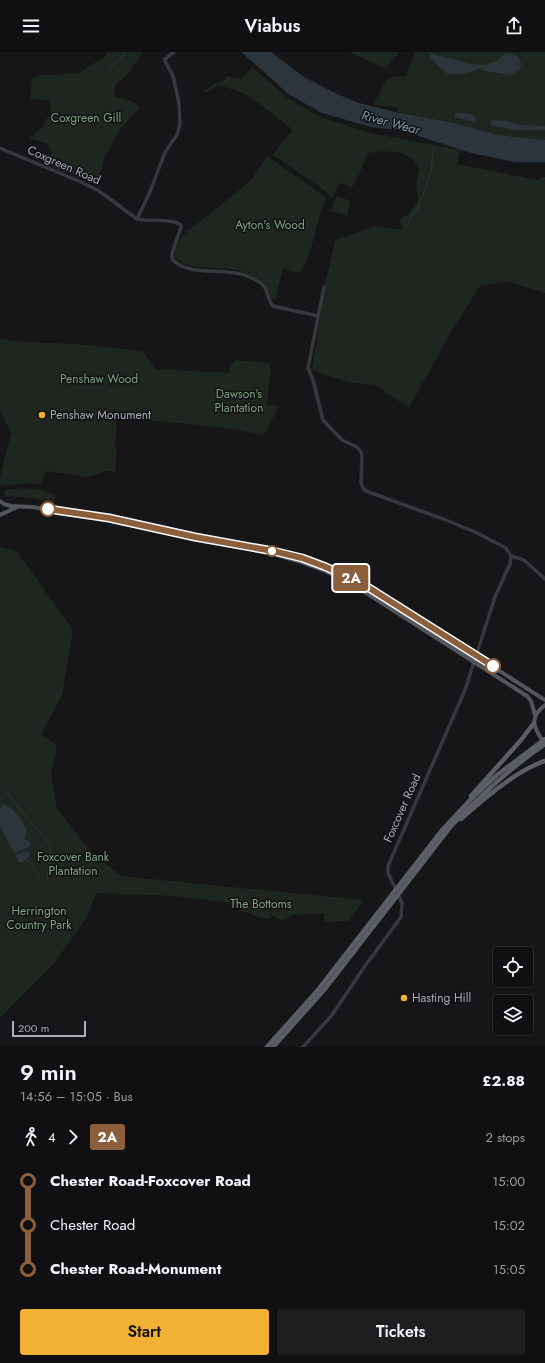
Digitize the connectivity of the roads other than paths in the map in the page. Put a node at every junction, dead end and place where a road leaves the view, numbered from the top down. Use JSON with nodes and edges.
{"nodes":[{"id":1,"x":174,"y":52,"type":"edge"},
{"id":2,"x":0,"y":148,"type":"edge"},
{"id":3,"x":137,"y":219,"type":"junction"},
{"id":4,"x":324,"y":287,"type":"dead end"},
{"id":5,"x":318,"y":316,"type":"junction"},
{"id":6,"x":0,"y":501,"type":"edge"},
{"id":7,"x":4,"y":504,"type":"junction"},
{"id":8,"x":19,"y":506,"type":"junction"},
{"id":9,"x":2,"y":514,"type":"edge"},
{"id":10,"x":250,"y":547,"type":"junction"},
{"id":11,"x":511,"y":556,"type":"junction"},
{"id":12,"x":545,"y":579,"type":"edge"},
{"id":13,"x":476,"y":655,"type":"junction"},
{"id":14,"x":473,"y":662,"type":"junction"},
{"id":15,"x":545,"y":700,"type":"edge"},
{"id":16,"x":545,"y":705,"type":"edge"},
{"id":17,"x":535,"y":715,"type":"junction"},
{"id":18,"x":534,"y":723,"type":"junction"},
{"id":19,"x":545,"y":739,"type":"edge"},
{"id":20,"x":545,"y":745,"type":"edge"},
{"id":21,"x":545,"y":761,"type":"edge"},
{"id":22,"x":442,"y":829,"type":"junction"},
{"id":23,"x":434,"y":847,"type":"junction"},
{"id":24,"x":267,"y":1047,"type":"edge"},
{"id":25,"x":273,"y":1047,"type":"edge"},
{"id":26,"x":303,"y":1047,"type":"edge"}],
"edges":[{"from":1,"to":3,"type":"street"},
{"from":2,"to":3,"type":"street","name":"Coxgreen Road"},
{"from":3,"to":5,"type":"street"},
{"from":4,"to":5,"type":"street"},
{"from":5,"to":11,"type":"street"},
{"from":6,"to":7,"type":"main road"},
{"from":7,"to":8,"type":"main road"},
{"from":7,"to":9,"type":"main road"},
{"from":8,"to":9,"type":"main road"},
{"from":8,"to":10,"type":"main road"},
{"from":10,"to":13,"type":"main road"},
{"from":10,"to":14,"type":"main road"},
{"from":11,"to":12,"type":"street"},
{"from":11,"to":13,"type":"street","name":"Foxcover Road"},
{"from":13,"to":14,"type":"street","name":"Foxcover Road"},
{"from":13,"to":15,"type":"main road"},
{"from":14,"to":17,"type":"main road"},
{"from":14,"to":26,"type":"street","name":"Foxcover Road"},
{"from":16,"to":17,"type":"main road"},
{"from":17,"to":18,"type":"main road"},
{"from":18,"to":20,"type":"main road"},
{"from":18,"to":22,"type":"highway"},
{"from":19,"to":22,"type":"highway"},
{"from":20,"to":23,"type":"highway"},
{"from":21,"to":23,"type":"highway"},
{"from":22,"to":24,"type":"highway"},
{"from":23,"to":25,"type":"highway"}]}
